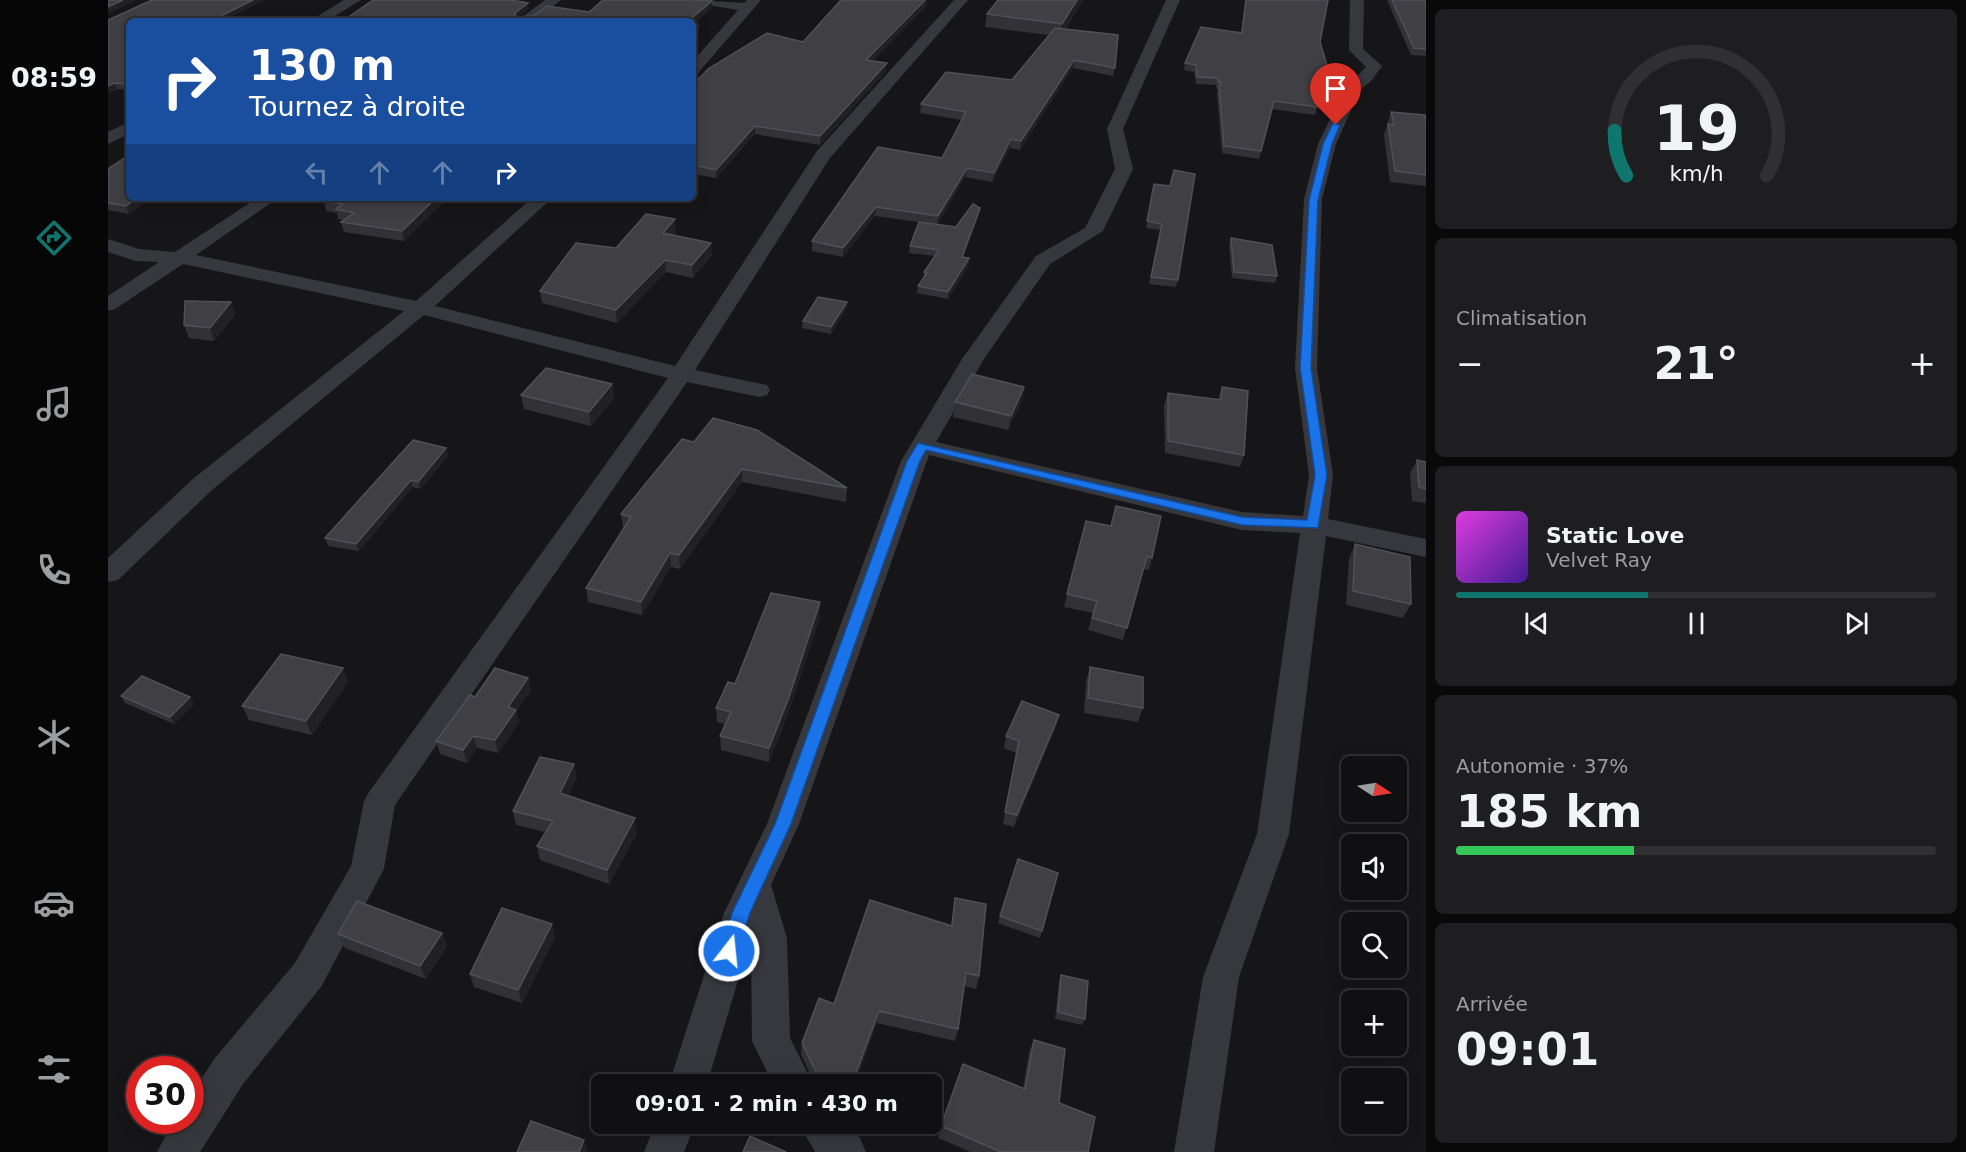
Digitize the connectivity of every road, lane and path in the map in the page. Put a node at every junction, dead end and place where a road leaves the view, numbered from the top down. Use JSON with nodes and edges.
{"nodes":[{"id":1,"x":354,"y":0,"type":"edge"},
{"id":2,"x":554,"y":0,"type":"edge"},
{"id":3,"x":702,"y":0,"type":"edge"},
{"id":4,"x":961,"y":0,"type":"edge"},
{"id":5,"x":1173,"y":0,"type":"edge"},
{"id":6,"x":1357,"y":0,"type":"edge"},
{"id":7,"x":750,"y":3,"type":"edge"},
{"id":8,"x":322,"y":18,"type":"edge"},
{"id":9,"x":528,"y":18,"type":"edge"},
{"id":10,"x":696,"y":67,"type":"edge"},
{"id":11,"x":126,"y":129,"type":"edge"},
{"id":12,"x":108,"y":139,"type":"edge"},
{"id":13,"x":265,"y":201,"type":"edge"},
{"id":14,"x":540,"y":201,"type":"edge"},
{"id":15,"x":108,"y":245,"type":"edge"},
{"id":16,"x":183,"y":258,"type":"junction"},
{"id":17,"x":108,"y":305,"type":"edge"},
{"id":18,"x":420,"y":308,"type":"junction"},
{"id":19,"x":680,"y":374,"type":"junction"},
{"id":20,"x":759,"y":390,"type":"dead end"},
{"id":21,"x":922,"y":446,"type":"junction"},
{"id":22,"x":1313,"y":525,"type":"junction"},
{"id":23,"x":1426,"y":548,"type":"edge"},
{"id":24,"x":108,"y":573,"type":"edge"},
{"id":25,"x":754,"y":885,"type":"junction"},
{"id":26,"x":691,"y":1074,"type":"edge"},
{"id":27,"x":789,"y":1074,"type":"edge"},
{"id":28,"x":671,"y":1134,"type":"edge"},
{"id":29,"x":826,"y":1134,"type":"edge"},
{"id":30,"x":177,"y":1152,"type":"edge"},
{"id":31,"x":664,"y":1152,"type":"edge"},
{"id":32,"x":846,"y":1152,"type":"edge"},
{"id":33,"x":1194,"y":1152,"type":"edge"}],
"edges":[{"from":1,"to":8,"type":"street"},
{"from":2,"to":9,"type":"street"},
{"from":3,"to":7,"type":"street"},
{"from":4,"to":19,"type":"street"},
{"from":5,"to":21,"type":"street"},
{"from":6,"to":22,"type":"street"},
{"from":7,"to":10,"type":"street"},
{"from":11,"to":12,"type":"street"},
{"from":13,"to":16,"type":"street"},
{"from":14,"to":18,"type":"street"},
{"from":15,"to":16,"type":"street"},
{"from":16,"to":17,"type":"street"},
{"from":16,"to":18,"type":"street"},
{"from":18,"to":19,"type":"street"},
{"from":18,"to":24,"type":"street"},
{"from":19,"to":20,"type":"street"},
{"from":19,"to":30,"type":"street"},
{"from":21,"to":22,"type":"street"},
{"from":21,"to":25,"type":"street"},
{"from":22,"to":23,"type":"street"},
{"from":22,"to":33,"type":"street"},
{"from":25,"to":26,"type":"street"},
{"from":25,"to":27,"type":"street"},
{"from":28,"to":31,"type":"street"},
{"from":29,"to":32,"type":"street"}]}
